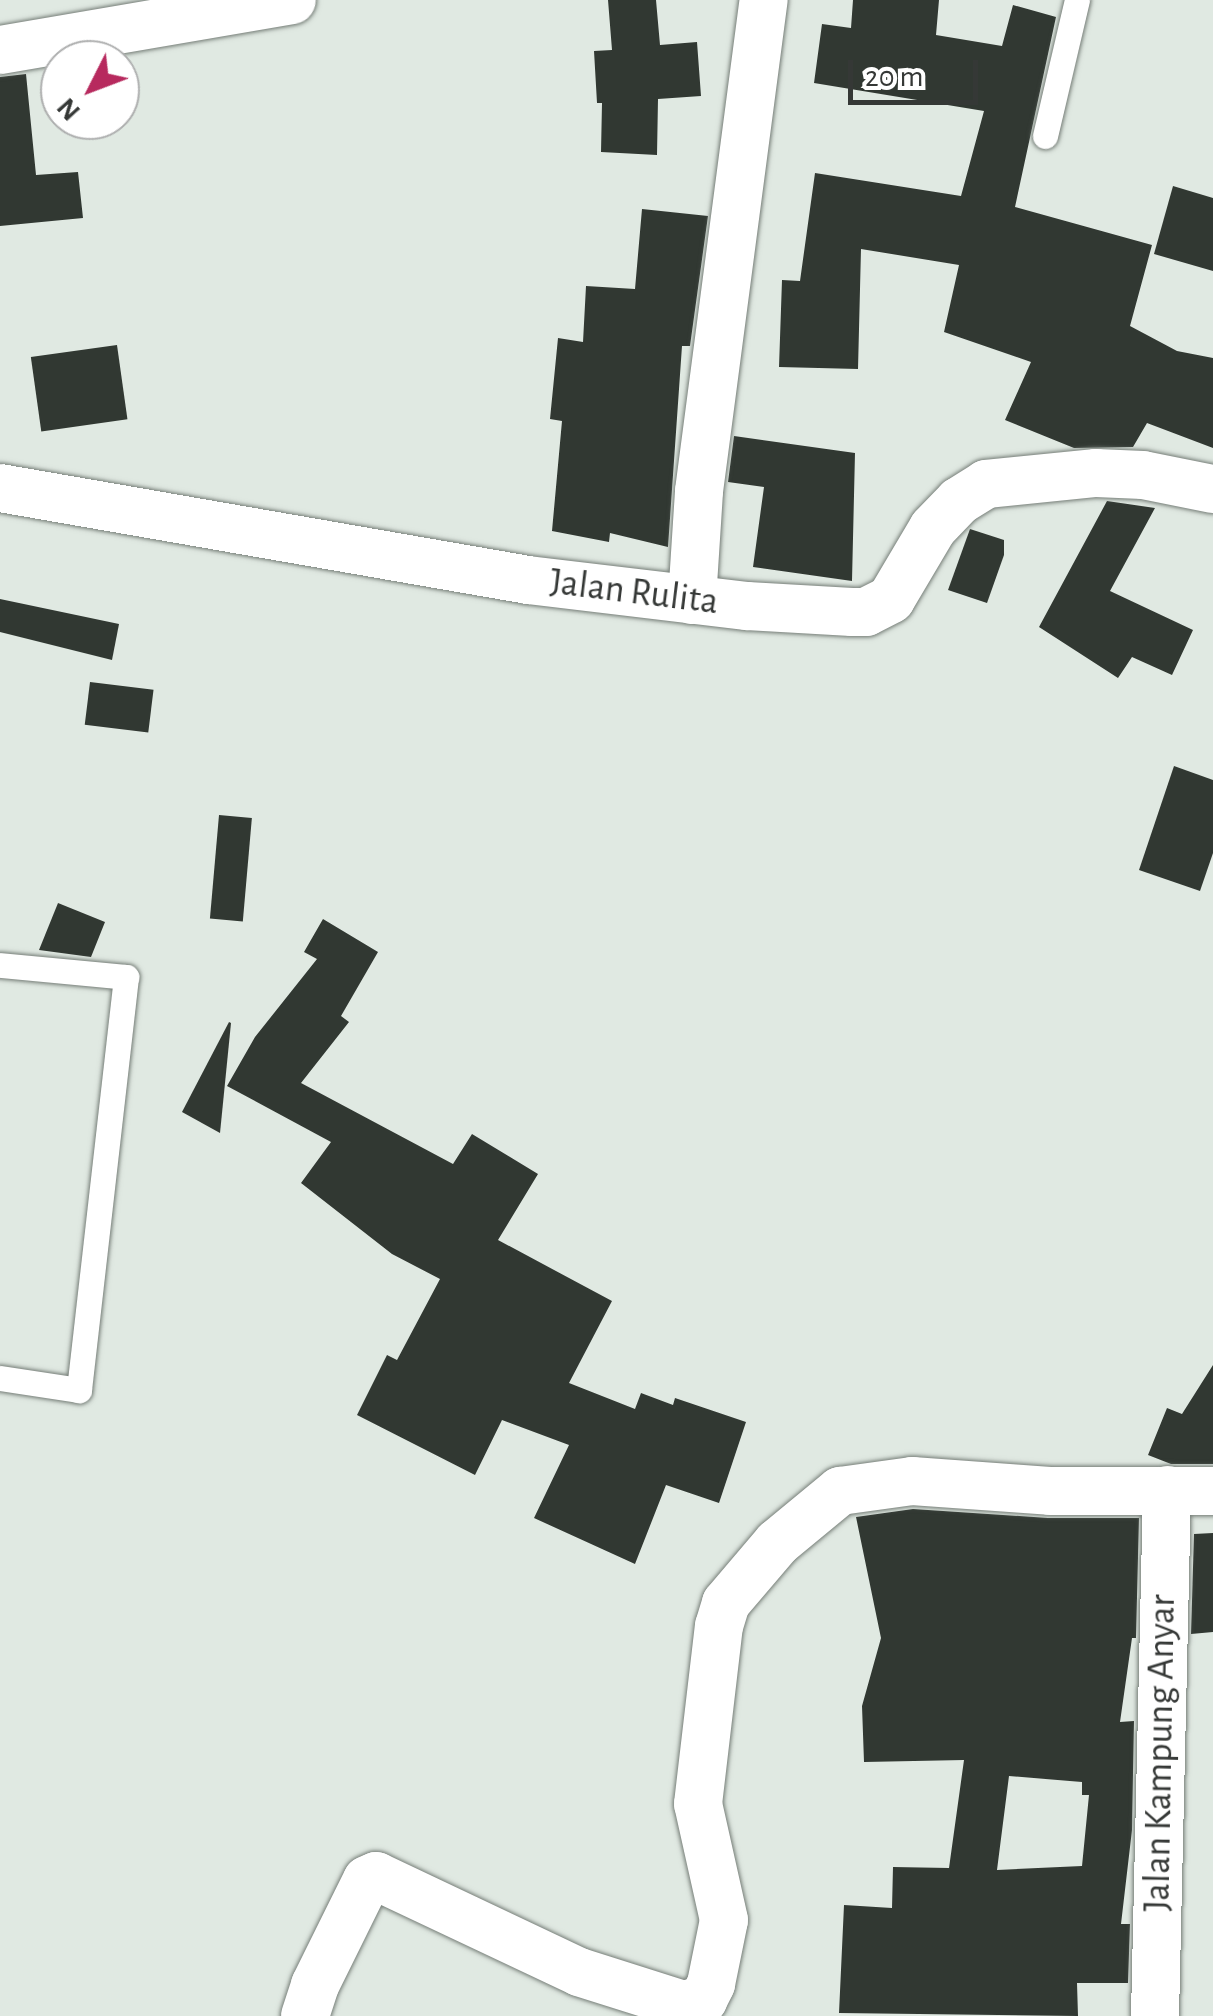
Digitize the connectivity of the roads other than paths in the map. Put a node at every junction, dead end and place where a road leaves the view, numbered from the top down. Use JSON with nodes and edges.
{"nodes":[{"id":1,"x":292,"y":0,"type":"edge"},
{"id":2,"x":764,"y":0,"type":"edge"},
{"id":3,"x":1077,"y":0,"type":"edge"},
{"id":4,"x":0,"y":50,"type":"edge"},
{"id":5,"x":1045,"y":136,"type":"dead end"},
{"id":6,"x":0,"y":488,"type":"edge"},
{"id":7,"x":1213,"y":489,"type":"edge"},
{"id":8,"x":692,"y":600,"type":"junction"},
{"id":9,"x":0,"y":965,"type":"edge"},
{"id":10,"x":0,"y":1378,"type":"edge"},
{"id":11,"x":1190,"y":1490,"type":"edge"},
{"id":12,"x":305,"y":2016,"type":"edge"},
{"id":13,"x":1155,"y":2016,"type":"edge"}],
"edges":[{"from":1,"to":4,"type":"street"},
{"from":2,"to":8,"type":"street"},
{"from":3,"to":5,"type":"lane"},
{"from":6,"to":8,"type":"street","name":"Jalan Rulita"},
{"from":7,"to":8,"type":"street","name":"Jalan Rulita"},
{"from":9,"to":10,"type":"lane"},
{"from":11,"to":12,"type":"street"},
{"from":11,"to":13,"type":"street","name":"Jalan Kampung Anyar"}]}
